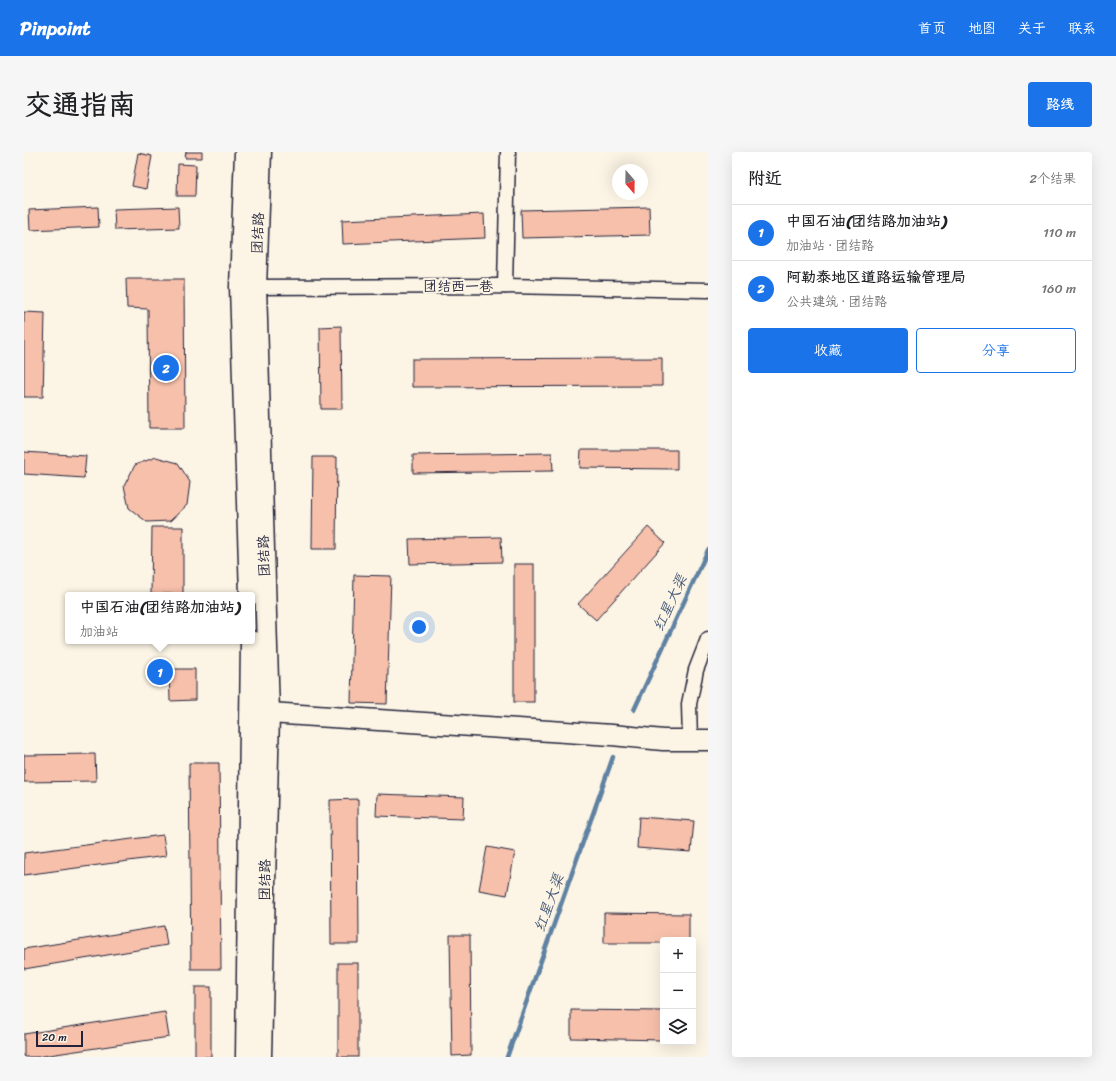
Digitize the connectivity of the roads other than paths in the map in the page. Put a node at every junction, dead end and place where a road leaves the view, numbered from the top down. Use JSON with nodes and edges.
{"nodes":[{"id":1,"x":245,"y":152,"type":"edge"},
{"id":2,"x":262,"y":152,"type":"edge"},
{"id":3,"x":508,"y":152,"type":"edge"},
{"id":4,"x":505,"y":286,"type":"junction"},
{"id":5,"x":248,"y":287,"type":"junction"},
{"id":6,"x":708,"y":290,"type":"edge"},
{"id":7,"x":250,"y":592,"type":"edge"},
{"id":8,"x":708,"y":639,"type":"edge"},
{"id":9,"x":251,"y":644,"type":"edge"},
{"id":10,"x":260,"y":713,"type":"junction"},
{"id":11,"x":699,"y":740,"type":"edge"},
{"id":12,"x":246,"y":1057,"type":"edge"},
{"id":13,"x":261,"y":1057,"type":"edge"}],
"edges":[{"from":1,"to":5,"type":"main road","name":"团结路"},
{"from":2,"to":5,"type":"main road","name":"团结路"},
{"from":3,"to":4,"type":"street"},
{"from":4,"to":5,"type":"street","name":"团结西一巷"},
{"from":4,"to":6,"type":"street","name":"团结西一巷"},
{"from":5,"to":7,"type":"main road","name":"团结路"},
{"from":5,"to":10,"type":"main road","name":"团结路"},
{"from":8,"to":11,"type":"street"},
{"from":9,"to":10,"type":"main road","name":"团结路"},
{"from":10,"to":11,"type":"main road"},
{"from":10,"to":12,"type":"main road","name":"团结路"},
{"from":10,"to":13,"type":"main road","name":"团结路"}]}
